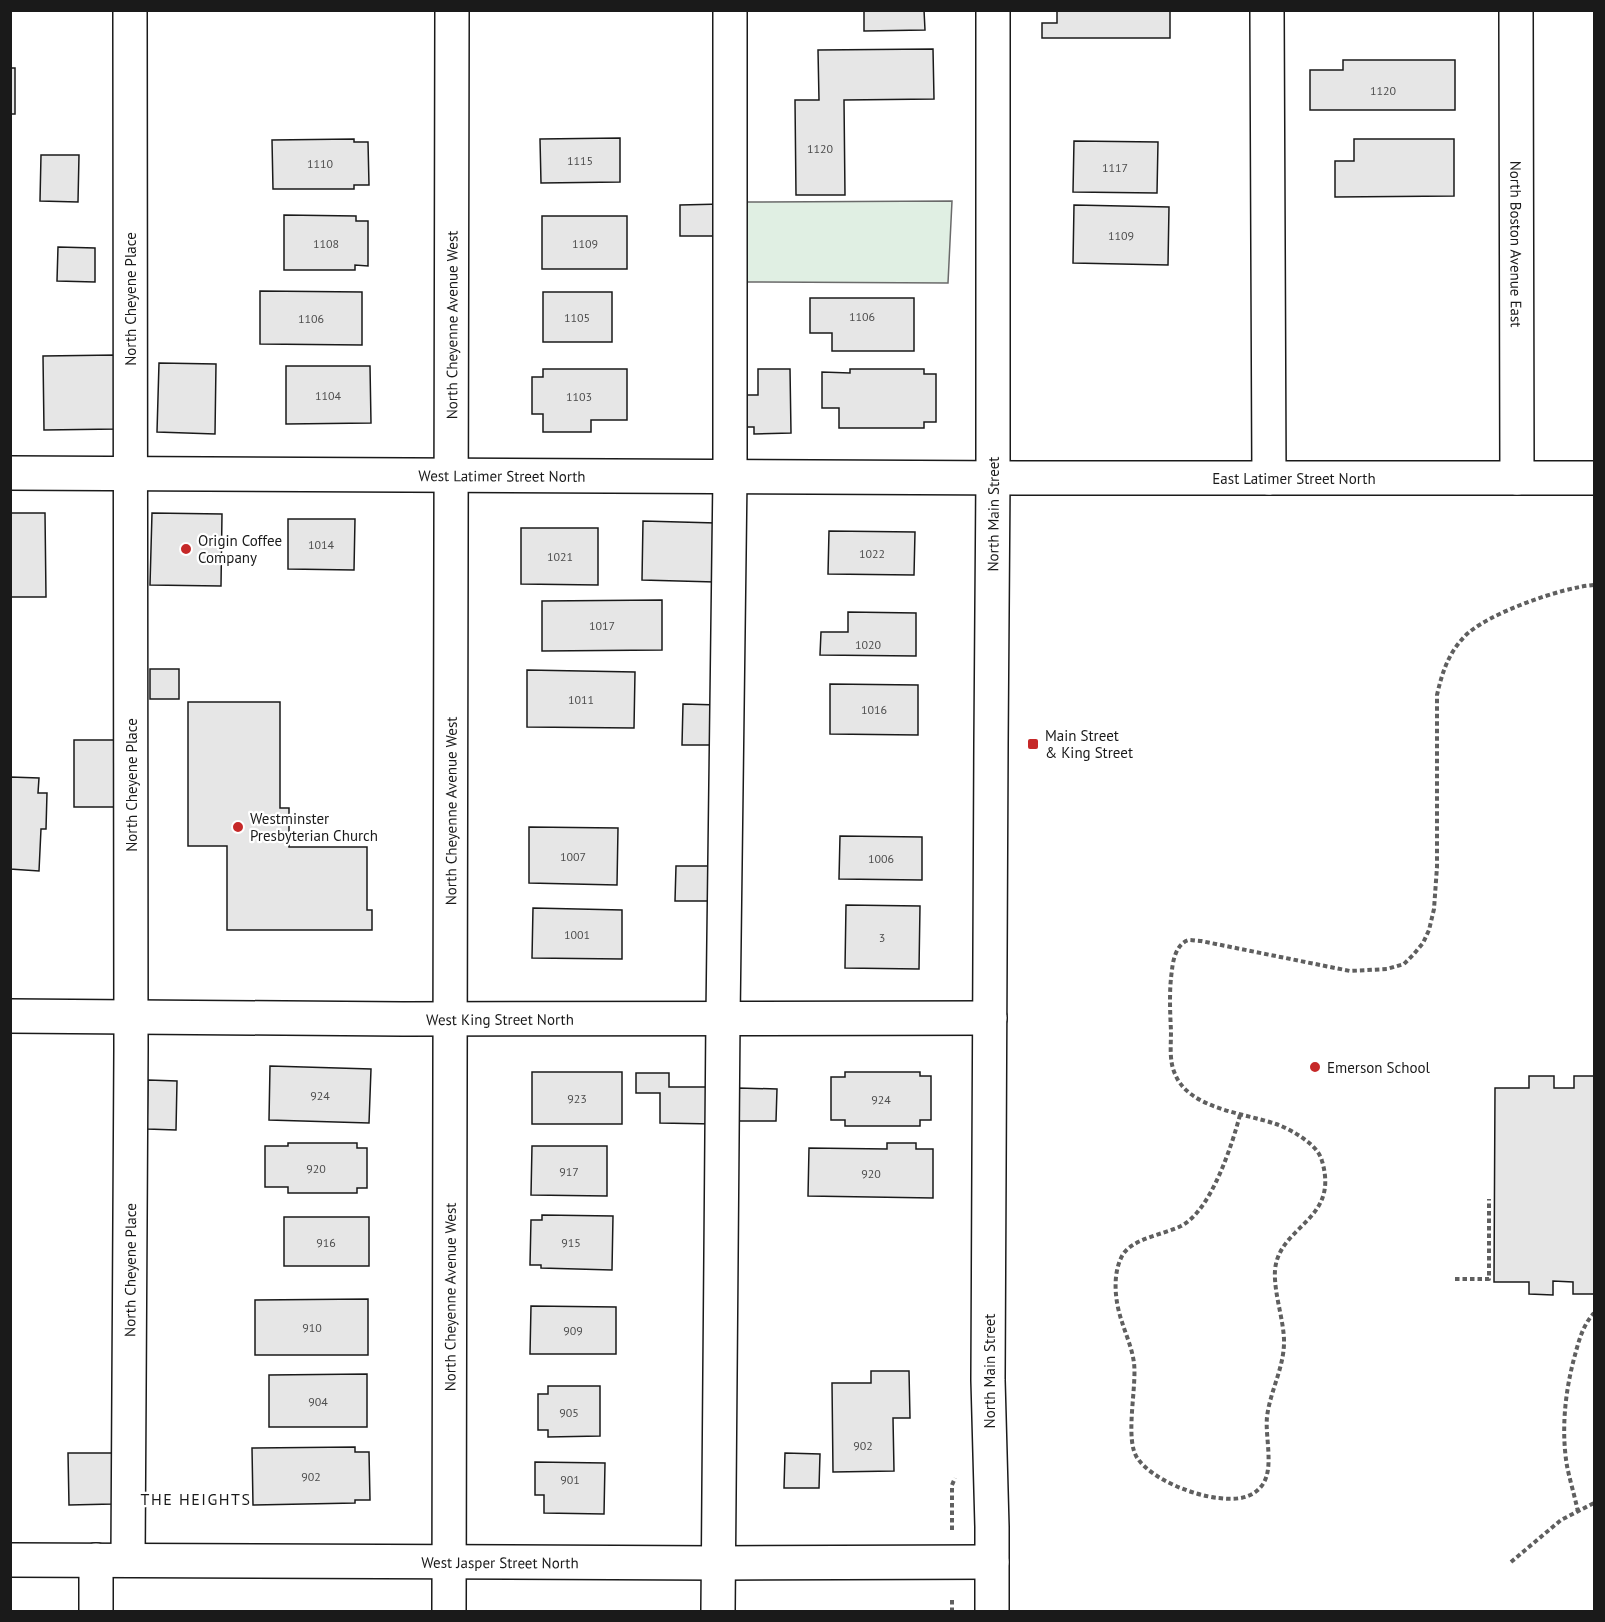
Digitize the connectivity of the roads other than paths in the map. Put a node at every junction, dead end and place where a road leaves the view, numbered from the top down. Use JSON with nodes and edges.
{"nodes":[{"id":1,"x":130,"y":10,"type":"edge"},
{"id":2,"x":452,"y":10,"type":"edge"},
{"id":3,"x":730,"y":10,"type":"edge"},
{"id":4,"x":993,"y":10,"type":"edge"},
{"id":5,"x":1267,"y":10,"type":"edge"},
{"id":6,"x":1516,"y":10,"type":"edge"},
{"id":7,"x":10,"y":472,"type":"edge"},
{"id":8,"x":130,"y":473,"type":"junction"},
{"id":9,"x":452,"y":475,"type":"junction"},
{"id":10,"x":730,"y":476,"type":"junction"},
{"id":11,"x":993,"y":478,"type":"junction"},
{"id":12,"x":1269,"y":478,"type":"junction"},
{"id":13,"x":1517,"y":478,"type":"junction"},
{"id":14,"x":1594,"y":478,"type":"edge"},
{"id":15,"x":10,"y":1016,"type":"edge"},
{"id":16,"x":131,"y":1018,"type":"junction"},
{"id":17,"x":723,"y":1018,"type":"junction"},
{"id":18,"x":990,"y":1018,"type":"junction"},
{"id":19,"x":450,"y":1019,"type":"junction"},
{"id":20,"x":10,"y":1560,"type":"edge"},
{"id":21,"x":112,"y":1560,"type":"junction"},
{"id":22,"x":449,"y":1562,"type":"junction"},
{"id":23,"x":992,"y":1562,"type":"junction"},
{"id":24,"x":718,"y":1563,"type":"junction"},
{"id":25,"x":96,"y":1611,"type":"edge"},
{"id":26,"x":448,"y":1611,"type":"edge"},
{"id":27,"x":718,"y":1611,"type":"edge"},
{"id":28,"x":992,"y":1611,"type":"edge"}],
"edges":[{"from":1,"to":8,"type":"street","name":"North Cheyene Place"},
{"from":2,"to":9,"type":"street","name":"North Cheyenne Avenue West"},
{"from":3,"to":10,"type":"street"},
{"from":4,"to":11,"type":"street","name":"North Main Street"},
{"from":5,"to":12,"type":"street"},
{"from":6,"to":13,"type":"street","name":"North Boston Avenue East"},
{"from":7,"to":8,"type":"street","name":"West Latimer Street North"},
{"from":8,"to":9,"type":"street","name":"West Latimer Street North"},
{"from":8,"to":16,"type":"street","name":"North Cheyene Place"},
{"from":9,"to":10,"type":"street","name":"West Latimer Street North"},
{"from":9,"to":19,"type":"street","name":"North Cheyenne Avenue West"},
{"from":10,"to":11,"type":"street","name":"West Latimer Street North"},
{"from":10,"to":17,"type":"street"},
{"from":11,"to":12,"type":"street","name":"East Latimer Street North"},
{"from":11,"to":18,"type":"street","name":"North Main Street"},
{"from":12,"to":13,"type":"street","name":"East Latimer Street North"},
{"from":13,"to":14,"type":"street","name":"East Latimer Street North"},
{"from":15,"to":16,"type":"street","name":"West King Street North"},
{"from":16,"to":19,"type":"street","name":"West King Street North"},
{"from":16,"to":21,"type":"street","name":"North Cheyene Place"},
{"from":17,"to":18,"type":"street","name":"West King Street North"},
{"from":17,"to":19,"type":"street","name":"West King Street North"},
{"from":17,"to":24,"type":"street"},
{"from":18,"to":23,"type":"street","name":"North Main Street"},
{"from":19,"to":22,"type":"street","name":"North Cheyenne Avenue West"},
{"from":20,"to":21,"type":"street","name":"West Jasper Street North"},
{"from":21,"to":22,"type":"street","name":"West Jasper Street North"},
{"from":21,"to":25,"type":"street","name":"North Cheyene Place"},
{"from":22,"to":24,"type":"street","name":"West Jasper Street North"},
{"from":22,"to":26,"type":"street","name":"North Cheyenne Avenue West"},
{"from":23,"to":24,"type":"street","name":"West Jasper Street North"},
{"from":23,"to":28,"type":"street","name":"North Main Street"},
{"from":24,"to":27,"type":"street"}]}
